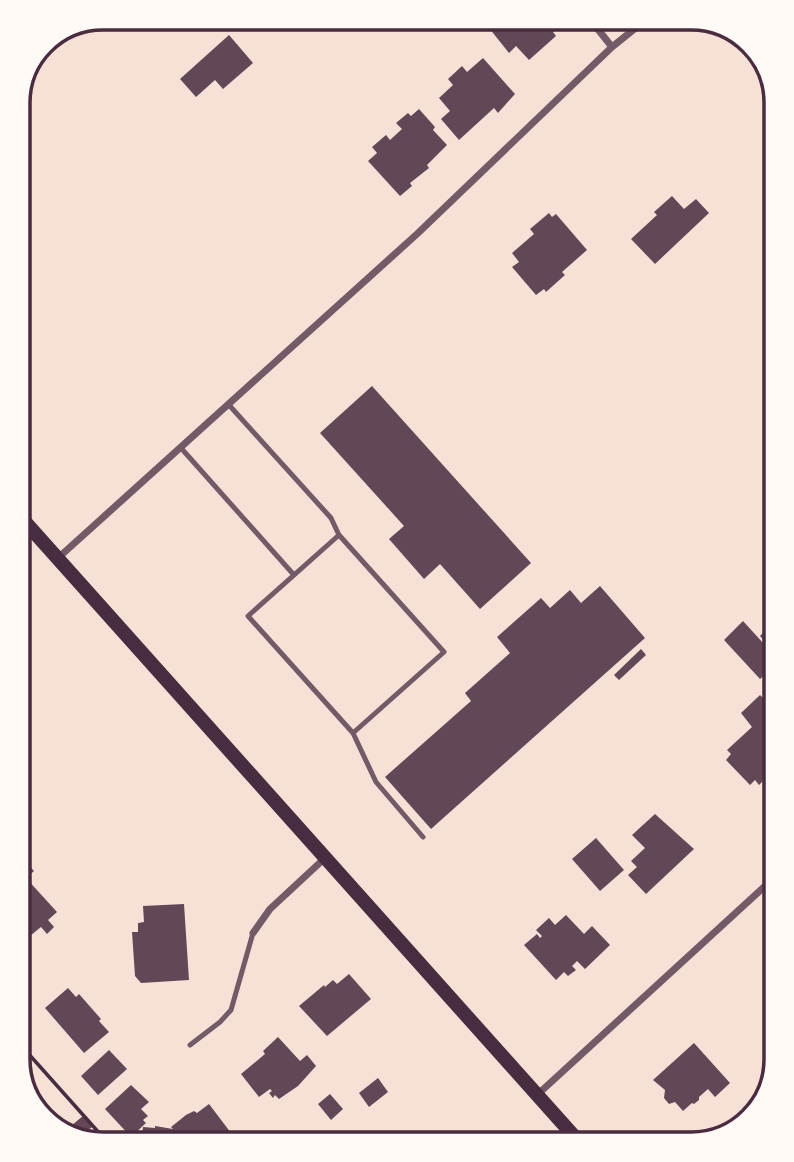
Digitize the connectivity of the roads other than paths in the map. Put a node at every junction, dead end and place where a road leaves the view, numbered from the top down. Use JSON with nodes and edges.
{"nodes":[{"id":1,"x":599,"y":30,"type":"edge"},
{"id":2,"x":633,"y":30,"type":"edge"},
{"id":3,"x":612,"y":47,"type":"junction"},
{"id":4,"x":229,"y":405,"type":"junction"},
{"id":5,"x":181,"y":448,"type":"junction"},
{"id":6,"x":30,"y":528,"type":"edge"},
{"id":7,"x":339,"y":535,"type":"junction"},
{"id":8,"x":57,"y":558,"type":"junction"},
{"id":9,"x":294,"y":575,"type":"junction"},
{"id":10,"x":353,"y":733,"type":"junction"},
{"id":11,"x":423,"y":837,"type":"dead end"},
{"id":12,"x":326,"y":858,"type":"junction"},
{"id":13,"x":764,"y":888,"type":"edge"},
{"id":14,"x":253,"y":933,"type":"joint"},
{"id":15,"x":190,"y":1045,"type":"dead end"},
{"id":16,"x":537,"y":1094,"type":"junction"},
{"id":17,"x":570,"y":1132,"type":"edge"}],
"edges":[{"from":1,"to":3,"type":"street"},
{"from":2,"to":3,"type":"street"},
{"from":3,"to":4,"type":"street"},
{"from":4,"to":5,"type":"street"},
{"from":4,"to":7,"type":"lane"},
{"from":5,"to":8,"type":"street"},
{"from":5,"to":9,"type":"lane"},
{"from":6,"to":8,"type":"main road"},
{"from":7,"to":9,"type":"lane"},
{"from":7,"to":10,"type":"lane"},
{"from":8,"to":12,"type":"main road"},
{"from":9,"to":10,"type":"lane"},
{"from":10,"to":11,"type":"lane"},
{"from":12,"to":14,"type":"street"},
{"from":12,"to":16,"type":"main road"},
{"from":13,"to":16,"type":"street"},
{"from":14,"to":15,"type":"lane"},
{"from":16,"to":17,"type":"main road"}]}
